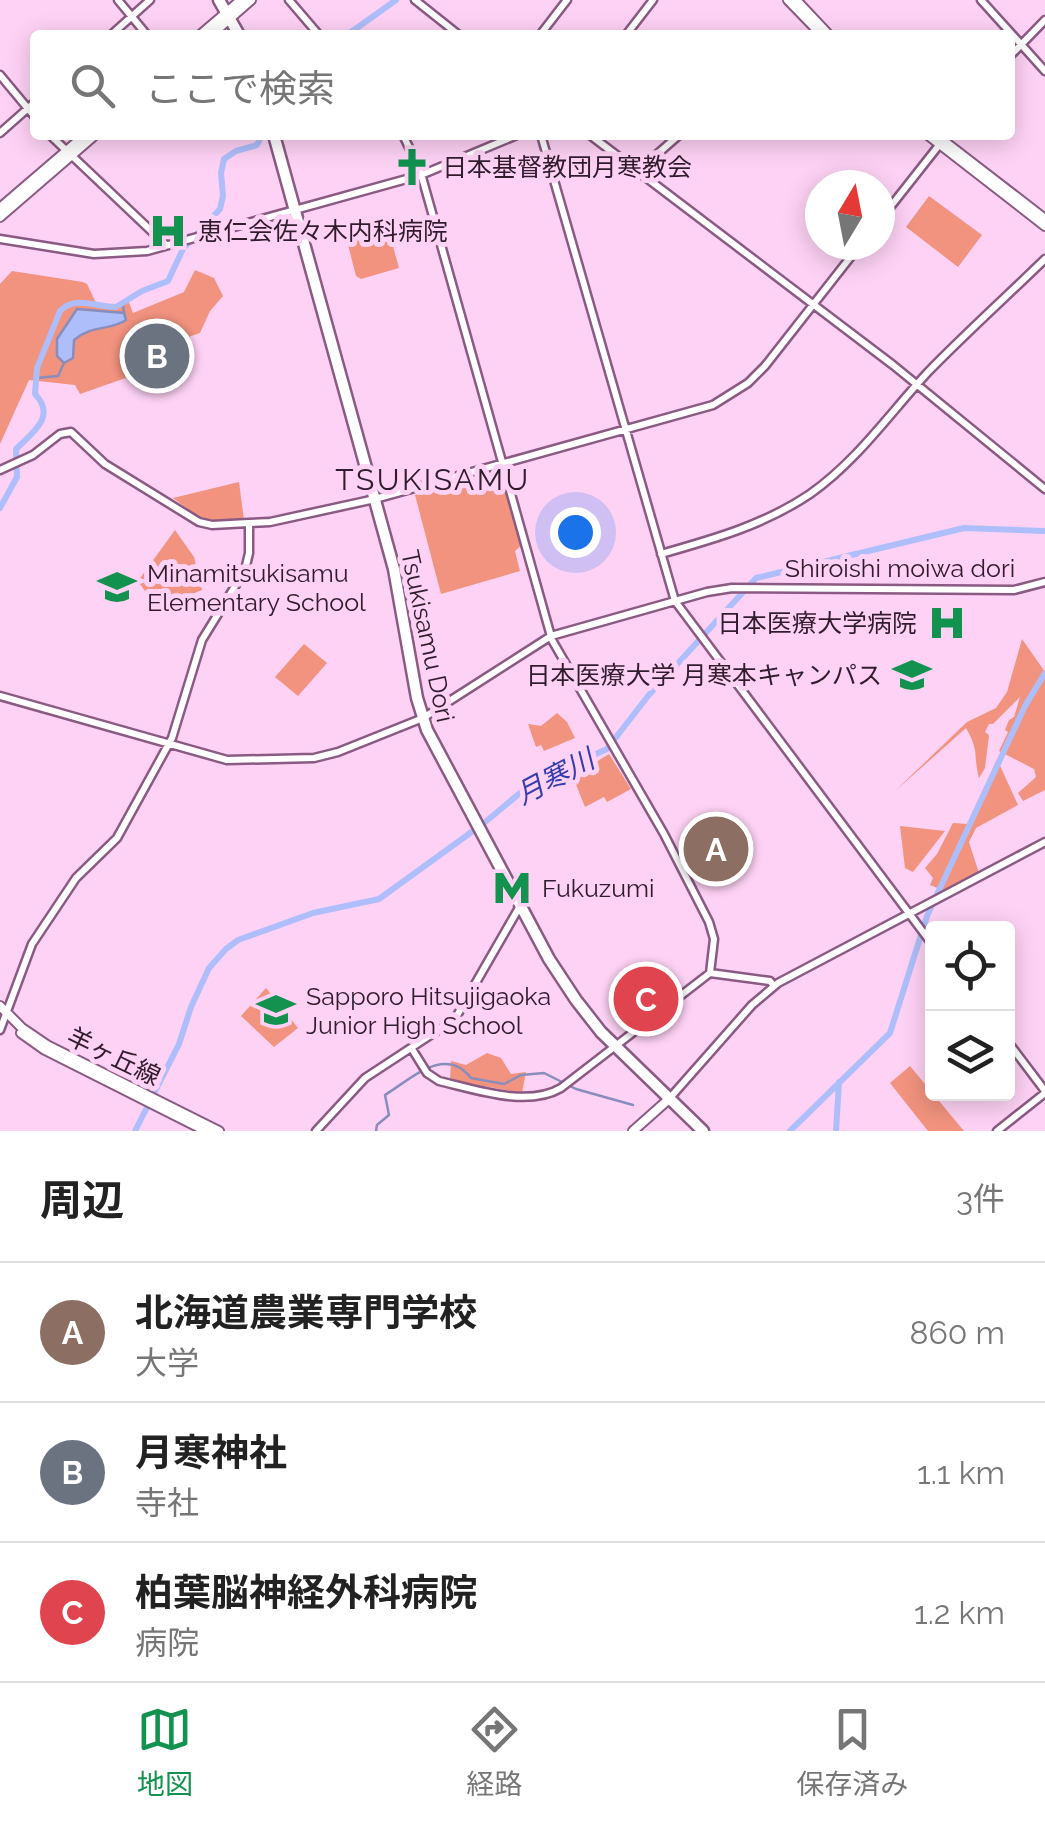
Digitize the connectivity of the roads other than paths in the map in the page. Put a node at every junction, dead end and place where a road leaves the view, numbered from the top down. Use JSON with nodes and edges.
{"nodes":[{"id":1,"x":118,"y":0,"type":"edge"},
{"id":2,"x":150,"y":0,"type":"edge"},
{"id":3,"x":219,"y":0,"type":"edge"},
{"id":4,"x":241,"y":0,"type":"edge"},
{"id":5,"x":251,"y":0,"type":"edge"},
{"id":6,"x":289,"y":0,"type":"edge"},
{"id":7,"x":415,"y":0,"type":"edge"},
{"id":8,"x":567,"y":0,"type":"edge"},
{"id":9,"x":653,"y":0,"type":"edge"},
{"id":10,"x":788,"y":0,"type":"edge"},
{"id":11,"x":796,"y":0,"type":"edge"},
{"id":12,"x":981,"y":0,"type":"edge"},
{"id":13,"x":228,"y":15,"type":"junction"},
{"id":14,"x":132,"y":16,"type":"junction"},
{"id":15,"x":1045,"y":20,"type":"edge"},
{"id":16,"x":631,"y":29,"type":"edge"},
{"id":17,"x":117,"y":30,"type":"edge"},
{"id":18,"x":143,"y":30,"type":"edge"},
{"id":19,"x":207,"y":30,"type":"edge"},
{"id":20,"x":215,"y":30,"type":"edge"},
{"id":21,"x":236,"y":30,"type":"edge"},
{"id":22,"x":314,"y":30,"type":"edge"},
{"id":23,"x":453,"y":30,"type":"edge"},
{"id":24,"x":544,"y":30,"type":"edge"},
{"id":25,"x":821,"y":30,"type":"edge"},
{"id":26,"x":822,"y":30,"type":"edge"},
{"id":27,"x":1008,"y":30,"type":"edge"},
{"id":28,"x":1015,"y":37,"type":"edge"},
{"id":29,"x":1021,"y":44,"type":"junction"},
{"id":30,"x":1015,"y":51,"type":"edge"},
{"id":31,"x":1045,"y":71,"type":"edge"},
{"id":32,"x":0,"y":75,"type":"edge"},
{"id":33,"x":30,"y":103,"type":"edge"},
{"id":34,"x":30,"y":107,"type":"edge"},
{"id":35,"x":0,"y":133,"type":"edge"},
{"id":36,"x":55,"y":140,"type":"edge"},
{"id":37,"x":81,"y":140,"type":"edge"},
{"id":38,"x":88,"y":140,"type":"edge"},
{"id":39,"x":275,"y":140,"type":"edge"},
{"id":40,"x":405,"y":140,"type":"edge"},
{"id":41,"x":505,"y":140,"type":"edge"},
{"id":42,"x":543,"y":140,"type":"edge"},
{"id":43,"x":596,"y":140,"type":"edge"},
{"id":44,"x":673,"y":140,"type":"edge"},
{"id":45,"x":940,"y":140,"type":"edge"},
{"id":46,"x":944,"y":140,"type":"edge"},
{"id":47,"x":68,"y":154,"type":"junction"},
{"id":48,"x":638,"y":172,"type":"junction"},
{"id":49,"x":421,"y":175,"type":"junction"},
{"id":50,"x":895,"y":200,"type":"edge"},
{"id":51,"x":0,"y":208,"type":"edge"},
{"id":52,"x":294,"y":210,"type":"junction"},
{"id":53,"x":0,"y":217,"type":"edge"},
{"id":54,"x":1045,"y":222,"type":"edge"},
{"id":55,"x":0,"y":239,"type":"edge"},
{"id":56,"x":166,"y":245,"type":"junction"},
{"id":57,"x":848,"y":260,"type":"edge"},
{"id":58,"x":1045,"y":260,"type":"edge"},
{"id":59,"x":813,"y":304,"type":"junction"},
{"id":60,"x":916,"y":385,"type":"junction"},
{"id":61,"x":627,"y":430,"type":"junction"},
{"id":62,"x":502,"y":464,"type":"junction"},
{"id":63,"x":0,"y":470,"type":"edge"},
{"id":64,"x":1045,"y":489,"type":"edge"},
{"id":65,"x":375,"y":500,"type":"junction"},
{"id":66,"x":249,"y":523,"type":"junction"},
{"id":67,"x":661,"y":554,"type":"junction"},
{"id":68,"x":1045,"y":582,"type":"edge"},
{"id":69,"x":675,"y":600,"type":"junction"},
{"id":70,"x":551,"y":636,"type":"junction"},
{"id":71,"x":0,"y":696,"type":"edge"},
{"id":72,"x":422,"y":718,"type":"junction"},
{"id":73,"x":169,"y":744,"type":"junction"},
{"id":74,"x":1045,"y":842,"type":"edge"},
{"id":75,"x":520,"y":906,"type":"junction"},
{"id":76,"x":910,"y":913,"type":"junction"},
{"id":77,"x":925,"y":934,"type":"edge"},
{"id":78,"x":710,"y":973,"type":"junction"},
{"id":79,"x":774,"y":986,"type":"junction"},
{"id":80,"x":2,"y":1012,"type":"edge"},
{"id":81,"x":0,"y":1030,"type":"edge"},
{"id":82,"x":615,"y":1046,"type":"junction"},
{"id":83,"x":412,"y":1049,"type":"junction"},
{"id":84,"x":1015,"y":1051,"type":"edge"},
{"id":85,"x":1045,"y":1092,"type":"edge"},
{"id":86,"x":669,"y":1099,"type":"junction"},
{"id":87,"x":151,"y":1100,"type":"junction"},
{"id":88,"x":206,"y":1131,"type":"edge"},
{"id":89,"x":219,"y":1131,"type":"edge"},
{"id":90,"x":316,"y":1131,"type":"edge"},
{"id":91,"x":636,"y":1131,"type":"edge"},
{"id":92,"x":703,"y":1131,"type":"edge"},
{"id":93,"x":997,"y":1131,"type":"edge"}],
"edges":[{"from":1,"to":14,"type":"street"},
{"from":2,"to":14,"type":"street"},
{"from":3,"to":13,"type":"highway"},
{"from":4,"to":13,"type":"main road"},
{"from":5,"to":13,"type":"main road"},
{"from":6,"to":22,"type":"street"},
{"from":7,"to":23,"type":"street"},
{"from":8,"to":24,"type":"street"},
{"from":9,"to":16,"type":"street"},
{"from":10,"to":25,"type":"main road"},
{"from":11,"to":26,"type":"main road"},
{"from":12,"to":27,"type":"street"},
{"from":13,"to":19,"type":"main road"},
{"from":13,"to":20,"type":"main road"},
{"from":13,"to":21,"type":"highway"},
{"from":14,"to":17,"type":"street"},
{"from":14,"to":18,"type":"street"},
{"from":15,"to":29,"type":"street"},
{"from":28,"to":29,"type":"street"},
{"from":29,"to":30,"type":"street"},
{"from":29,"to":31,"type":"street"},
{"from":32,"to":33,"type":"street"},
{"from":34,"to":35,"type":"street"},
{"from":36,"to":47,"type":"street"},
{"from":37,"to":47,"type":"main road"},
{"from":38,"to":47,"type":"main road"},
{"from":39,"to":52,"type":"highway","name":"Tsukisamu Dori"},
{"from":40,"to":49,"type":"street"},
{"from":41,"to":49,"type":"street"},
{"from":42,"to":61,"type":"street"},
{"from":43,"to":48,"type":"street"},
{"from":44,"to":48,"type":"street"},
{"from":45,"to":50,"type":"street"},
{"from":46,"to":54,"type":"main road"},
{"from":47,"to":51,"type":"main road"},
{"from":47,"to":53,"type":"main road"},
{"from":47,"to":56,"type":"street"},
{"from":48,"to":59,"type":"street"},
{"from":49,"to":52,"type":"street"},
{"from":49,"to":62,"type":"street"},
{"from":52,"to":56,"type":"street"},
{"from":52,"to":65,"type":"highway","name":"Tsukisamu Dori"},
{"from":55,"to":56,"type":"street"},
{"from":57,"to":59,"type":"street"},
{"from":58,"to":60,"type":"street"},
{"from":59,"to":60,"type":"street"},
{"from":59,"to":61,"type":"street"},
{"from":60,"to":64,"type":"street"},
{"from":60,"to":67,"type":"street"},
{"from":61,"to":62,"type":"street"},
{"from":61,"to":67,"type":"street"},
{"from":62,"to":65,"type":"street"},
{"from":62,"to":70,"type":"street"},
{"from":63,"to":66,"type":"street"},
{"from":65,"to":66,"type":"street"},
{"from":65,"to":72,"type":"highway","name":"Tsukisamu Dori"},
{"from":66,"to":73,"type":"street"},
{"from":67,"to":69,"type":"street"},
{"from":68,"to":69,"type":"street","name":"Shiroishi moiwa dori"},
{"from":69,"to":70,"type":"street"},
{"from":69,"to":76,"type":"street"},
{"from":70,"to":72,"type":"street"},
{"from":70,"to":78,"type":"street"},
{"from":71,"to":73,"type":"street"},
{"from":72,"to":73,"type":"street"},
{"from":72,"to":75,"type":"highway","name":"Tsukisamu Dori"},
{"from":73,"to":80,"type":"street"},
{"from":74,"to":76,"type":"street"},
{"from":75,"to":82,"type":"highway","name":"Tsukisamu Dori"},
{"from":75,"to":83,"type":"street"},
{"from":76,"to":77,"type":"street"},
{"from":76,"to":79,"type":"street"},
{"from":78,"to":79,"type":"street"},
{"from":78,"to":82,"type":"street"},
{"from":79,"to":86,"type":"street"},
{"from":80,"to":81,"type":"street"},
{"from":80,"to":87,"type":"main road","name":"羊ヶ丘線"},
{"from":82,"to":83,"type":"street"},
{"from":82,"to":86,"type":"highway","name":"Tsukisamu Dori"},
{"from":83,"to":90,"type":"street"},
{"from":84,"to":85,"type":"street"},
{"from":85,"to":93,"type":"street"},
{"from":86,"to":91,"type":"main road"},
{"from":86,"to":92,"type":"highway","name":"Tsukisamu Dori"},
{"from":87,"to":88,"type":"main road","name":"羊ヶ丘線"},
{"from":87,"to":89,"type":"main road","name":"羊ヶ丘線"}]}
